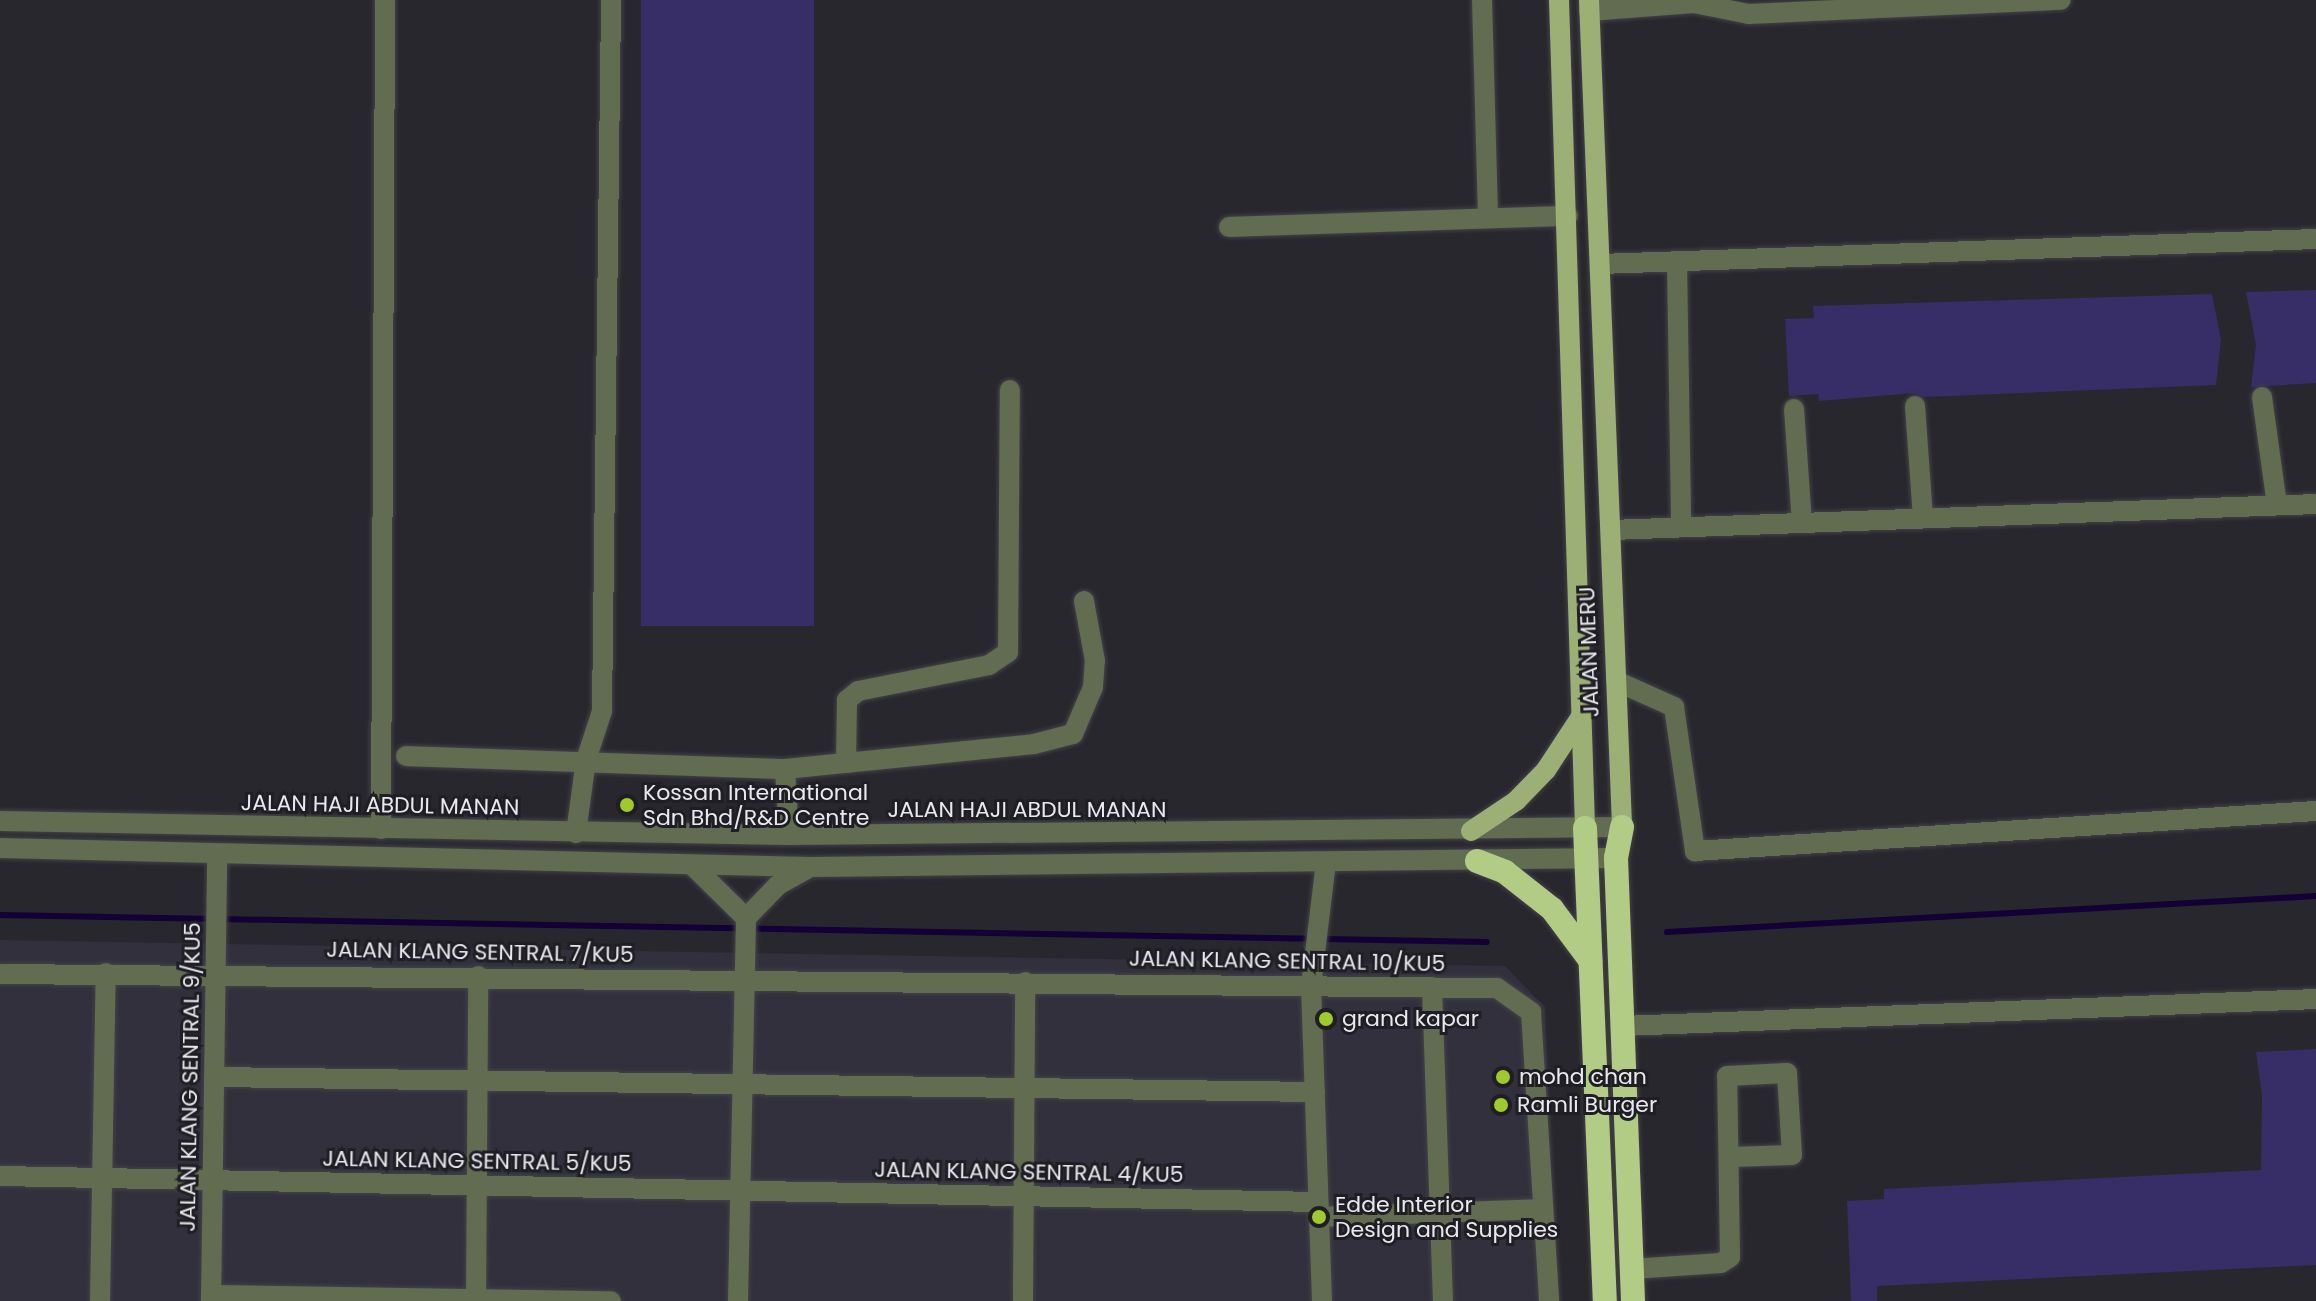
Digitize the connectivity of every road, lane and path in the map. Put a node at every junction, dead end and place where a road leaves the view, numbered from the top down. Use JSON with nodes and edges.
{"nodes":[{"id":1,"x":385,"y":0,"type":"edge"},
{"id":2,"x":611,"y":0,"type":"edge"},
{"id":3,"x":1482,"y":0,"type":"edge"},
{"id":4,"x":1559,"y":0,"type":"edge"},
{"id":5,"x":2061,"y":0,"type":"edge"},
{"id":6,"x":1705,"y":3,"type":"edge"},
{"id":7,"x":1589,"y":6,"type":"edge"},
{"id":8,"x":1568,"y":216,"type":"junction"},
{"id":9,"x":1488,"y":218,"type":"junction"},
{"id":10,"x":1229,"y":227,"type":"dead end"},
{"id":11,"x":2316,"y":239,"type":"edge"},
{"id":12,"x":1677,"y":261,"type":"junction"},
{"id":13,"x":1600,"y":264,"type":"junction"},
{"id":14,"x":1010,"y":390,"type":"dead end"},
{"id":15,"x":2262,"y":397,"type":"dead end"},
{"id":16,"x":1915,"y":406,"type":"dead end"},
{"id":17,"x":1794,"y":409,"type":"dead end"},
{"id":18,"x":2316,"y":504,"type":"edge"},
{"id":19,"x":2277,"y":505,"type":"junction"},
{"id":20,"x":1923,"y":518,"type":"junction"},
{"id":21,"x":1802,"y":523,"type":"junction"},
{"id":22,"x":1681,"y":527,"type":"junction"},
{"id":23,"x":1611,"y":530,"type":"junction"},
{"id":24,"x":1084,"y":601,"type":"dead end"},
{"id":25,"x":1616,"y":681,"type":"junction"},
{"id":26,"x":1580,"y":718,"type":"junction"},
{"id":27,"x":406,"y":756,"type":"dead end"},
{"id":28,"x":586,"y":760,"type":"junction"},
{"id":29,"x":846,"y":763,"type":"junction"},
{"id":30,"x":785,"y":769,"type":"junction"},
{"id":31,"x":2316,"y":811,"type":"edge"},
{"id":32,"x":0,"y":821,"type":"edge"},
{"id":33,"x":1622,"y":827,"type":"junction"},
{"id":34,"x":1585,"y":828,"type":"junction"},
{"id":35,"x":381,"y":829,"type":"junction"},
{"id":36,"x":1471,"y":831,"type":"junction"},
{"id":37,"x":576,"y":833,"type":"junction"},
{"id":38,"x":789,"y":835,"type":"junction"},
{"id":39,"x":0,"y":848,"type":"edge"},
{"id":40,"x":32,"y":849,"type":"junction"},
{"id":41,"x":217,"y":854,"type":"junction"},
{"id":42,"x":1616,"y":858,"type":"junction"},
{"id":43,"x":0,"y":860,"type":"edge"},
{"id":44,"x":1586,"y":860,"type":"junction"},
{"id":45,"x":1477,"y":861,"type":"junction"},
{"id":46,"x":1326,"y":862,"type":"junction"},
{"id":47,"x":693,"y":866,"type":"junction"},
{"id":48,"x":810,"y":867,"type":"junction"},
{"id":49,"x":746,"y":918,"type":"junction"},
{"id":50,"x":1590,"y":960,"type":"junction"},
{"id":51,"x":106,"y":973,"type":"junction"},
{"id":52,"x":0,"y":974,"type":"edge"},
{"id":53,"x":215,"y":974,"type":"junction"},
{"id":54,"x":478,"y":976,"type":"junction"},
{"id":55,"x":745,"y":979,"type":"junction"},
{"id":56,"x":1025,"y":982,"type":"junction"},
{"id":57,"x":1311,"y":986,"type":"junction"},
{"id":58,"x":1432,"y":987,"type":"junction"},
{"id":59,"x":2316,"y":999,"type":"edge"},
{"id":60,"x":1623,"y":1026,"type":"junction"},
{"id":61,"x":214,"y":1077,"type":"junction"},
{"id":62,"x":477,"y":1081,"type":"junction"},
{"id":63,"x":743,"y":1085,"type":"junction"},
{"id":64,"x":1024,"y":1088,"type":"junction"},
{"id":65,"x":1315,"y":1092,"type":"junction"},
{"id":66,"x":1730,"y":1157,"type":"junction"},
{"id":67,"x":0,"y":1176,"type":"edge"},
{"id":68,"x":102,"y":1178,"type":"junction"},
{"id":69,"x":213,"y":1180,"type":"junction"},
{"id":70,"x":477,"y":1185,"type":"junction"},
{"id":71,"x":739,"y":1191,"type":"junction"},
{"id":72,"x":1023,"y":1196,"type":"junction"},
{"id":73,"x":1319,"y":1209,"type":"junction"},
{"id":74,"x":1543,"y":1209,"type":"junction"},
{"id":75,"x":1440,"y":1213,"type":"junction"},
{"id":76,"x":1632,"y":1269,"type":"junction"},
{"id":77,"x":211,"y":1298,"type":"edge"},
{"id":78,"x":476,"y":1300,"type":"edge"},
{"id":79,"x":100,"y":1301,"type":"edge"},
{"id":80,"x":611,"y":1301,"type":"edge"},
{"id":81,"x":738,"y":1301,"type":"edge"},
{"id":82,"x":1023,"y":1301,"type":"edge"},
{"id":83,"x":1322,"y":1301,"type":"edge"},
{"id":84,"x":1443,"y":1301,"type":"edge"},
{"id":85,"x":1549,"y":1301,"type":"edge"},
{"id":86,"x":1605,"y":1301,"type":"edge"},
{"id":87,"x":1633,"y":1301,"type":"edge"}],
"edges":[{"from":1,"to":35,"type":"street"},
{"from":2,"to":28,"type":"street"},
{"from":3,"to":9,"type":"street"},
{"from":4,"to":8,"type":"main road","name":"JALAN MERU"},
{"from":5,"to":6,"type":"street"},
{"from":6,"to":7,"type":"street"},
{"from":7,"to":13,"type":"main road","name":"JALAN MERU"},
{"from":8,"to":9,"type":"street"},
{"from":8,"to":26,"type":"main road","name":"JALAN MERU"},
{"from":9,"to":10,"type":"street"},
{"from":11,"to":12,"type":"street"},
{"from":12,"to":13,"type":"street"},
{"from":12,"to":22,"type":"street"},
{"from":13,"to":23,"type":"main road","name":"JALAN MERU"},
{"from":14,"to":29,"type":"street"},
{"from":15,"to":19,"type":"street"},
{"from":16,"to":20,"type":"street"},
{"from":17,"to":21,"type":"street"},
{"from":18,"to":19,"type":"street"},
{"from":19,"to":20,"type":"street"},
{"from":20,"to":21,"type":"street"},
{"from":21,"to":22,"type":"street"},
{"from":22,"to":23,"type":"street"},
{"from":23,"to":25,"type":"main road","name":"JALAN MERU"},
{"from":24,"to":29,"type":"street"},
{"from":25,"to":31,"type":"street"},
{"from":25,"to":33,"type":"main road","name":"JALAN MERU"},
{"from":26,"to":34,"type":"main road","name":"JALAN MERU"},
{"from":26,"to":36,"type":"main road"},
{"from":27,"to":28,"type":"street"},
{"from":28,"to":30,"type":"street"},
{"from":28,"to":37,"type":"street"},
{"from":29,"to":30,"type":"street"},
{"from":30,"to":38,"type":"street"},
{"from":32,"to":35,"type":"street","name":"JALAN HAJI ABDUL MANAN"},
{"from":33,"to":34,"type":"street","name":"JALAN HAJI ABDUL MANAN"},
{"from":33,"to":42,"type":"highway","name":"JALAN MERU"},
{"from":34,"to":36,"type":"street","name":"JALAN HAJI ABDUL MANAN"},
{"from":34,"to":44,"type":"highway","name":"JALAN MERU"},
{"from":35,"to":37,"type":"street","name":"JALAN HAJI ABDUL MANAN"},
{"from":36,"to":38,"type":"street","name":"JALAN HAJI ABDUL MANAN"},
{"from":37,"to":38,"type":"street","name":"JALAN HAJI ABDUL MANAN"},
{"from":39,"to":40,"type":"street"},
{"from":40,"to":41,"type":"street"},
{"from":40,"to":43,"type":"street"},
{"from":41,"to":47,"type":"street"},
{"from":41,"to":53,"type":"street","name":"JALAN KLANG SENTRAL 9/KU5"},
{"from":42,"to":44,"type":"street"},
{"from":42,"to":60,"type":"highway","name":"JALAN MERU"},
{"from":44,"to":45,"type":"street"},
{"from":44,"to":50,"type":"highway","name":"JALAN MERU"},
{"from":45,"to":46,"type":"street"},
{"from":45,"to":50,"type":"highway"},
{"from":46,"to":48,"type":"street"},
{"from":46,"to":57,"type":"street"},
{"from":47,"to":48,"type":"street"},
{"from":47,"to":49,"type":"street"},
{"from":48,"to":49,"type":"street"},
{"from":49,"to":55,"type":"street"},
{"from":50,"to":86,"type":"highway","name":"JALAN MERU"},
{"from":51,"to":52,"type":"street","name":"JALAN KLANG SENTRAL 7/KU5"},
{"from":51,"to":53,"type":"street","name":"JALAN KLANG SENTRAL 7/KU5"},
{"from":51,"to":68,"type":"street"},
{"from":53,"to":54,"type":"street","name":"JALAN KLANG SENTRAL 7/KU5"},
{"from":53,"to":61,"type":"street","name":"JALAN KLANG SENTRAL 9/KU5"},
{"from":54,"to":55,"type":"street","name":"JALAN KLANG SENTRAL 7/KU5"},
{"from":54,"to":62,"type":"street"},
{"from":55,"to":56,"type":"street","name":"JALAN KLANG SENTRAL 10/KU5"},
{"from":55,"to":63,"type":"street"},
{"from":56,"to":57,"type":"street","name":"JALAN KLANG SENTRAL 10/KU5"},
{"from":56,"to":64,"type":"street"},
{"from":57,"to":58,"type":"street","name":"JALAN KLANG SENTRAL 10/KU5"},
{"from":57,"to":65,"type":"street"},
{"from":58,"to":74,"type":"street","name":"JALAN KLANG SENTRAL 10/KU5"},
{"from":58,"to":75,"type":"street"},
{"from":59,"to":60,"type":"street"},
{"from":60,"to":76,"type":"highway","name":"JALAN MERU"},
{"from":61,"to":62,"type":"street"},
{"from":61,"to":69,"type":"street","name":"JALAN KLANG SENTRAL 9/KU5"},
{"from":62,"to":63,"type":"street"},
{"from":62,"to":70,"type":"street"},
{"from":63,"to":64,"type":"street"},
{"from":63,"to":71,"type":"street"},
{"from":64,"to":65,"type":"street"},
{"from":64,"to":72,"type":"street"},
{"from":65,"to":73,"type":"street"},
{"from":66,"to":66,"type":"street"},
{"from":66,"to":76,"type":"street"},
{"from":67,"to":68,"type":"street","name":"JALAN KLANG SENTRAL 5/KU5"},
{"from":68,"to":69,"type":"street","name":"JALAN KLANG SENTRAL 5/KU5"},
{"from":68,"to":79,"type":"street"},
{"from":69,"to":70,"type":"street","name":"JALAN KLANG SENTRAL 5/KU5"},
{"from":69,"to":77,"type":"street","name":"JALAN KLANG SENTRAL 9/KU5"},
{"from":70,"to":71,"type":"street","name":"JALAN KLANG SENTRAL 5/KU5"},
{"from":70,"to":78,"type":"street"},
{"from":71,"to":72,"type":"street","name":"JALAN KLANG SENTRAL 4/KU5"},
{"from":71,"to":81,"type":"street"},
{"from":72,"to":73,"type":"street","name":"JALAN KLANG SENTRAL 4/KU5"},
{"from":72,"to":82,"type":"street"},
{"from":73,"to":75,"type":"street","name":"JALAN KLANG SENTRAL 4/KU5"},
{"from":73,"to":83,"type":"street"},
{"from":74,"to":75,"type":"street","name":"JALAN KLANG SENTRAL 4/KU5"},
{"from":74,"to":85,"type":"street","name":"JALAN KLANG SENTRAL 10/KU5"},
{"from":75,"to":84,"type":"street"},
{"from":76,"to":87,"type":"highway","name":"JALAN MERU"},
{"from":77,"to":78,"type":"street"},
{"from":78,"to":80,"type":"street"}]}
